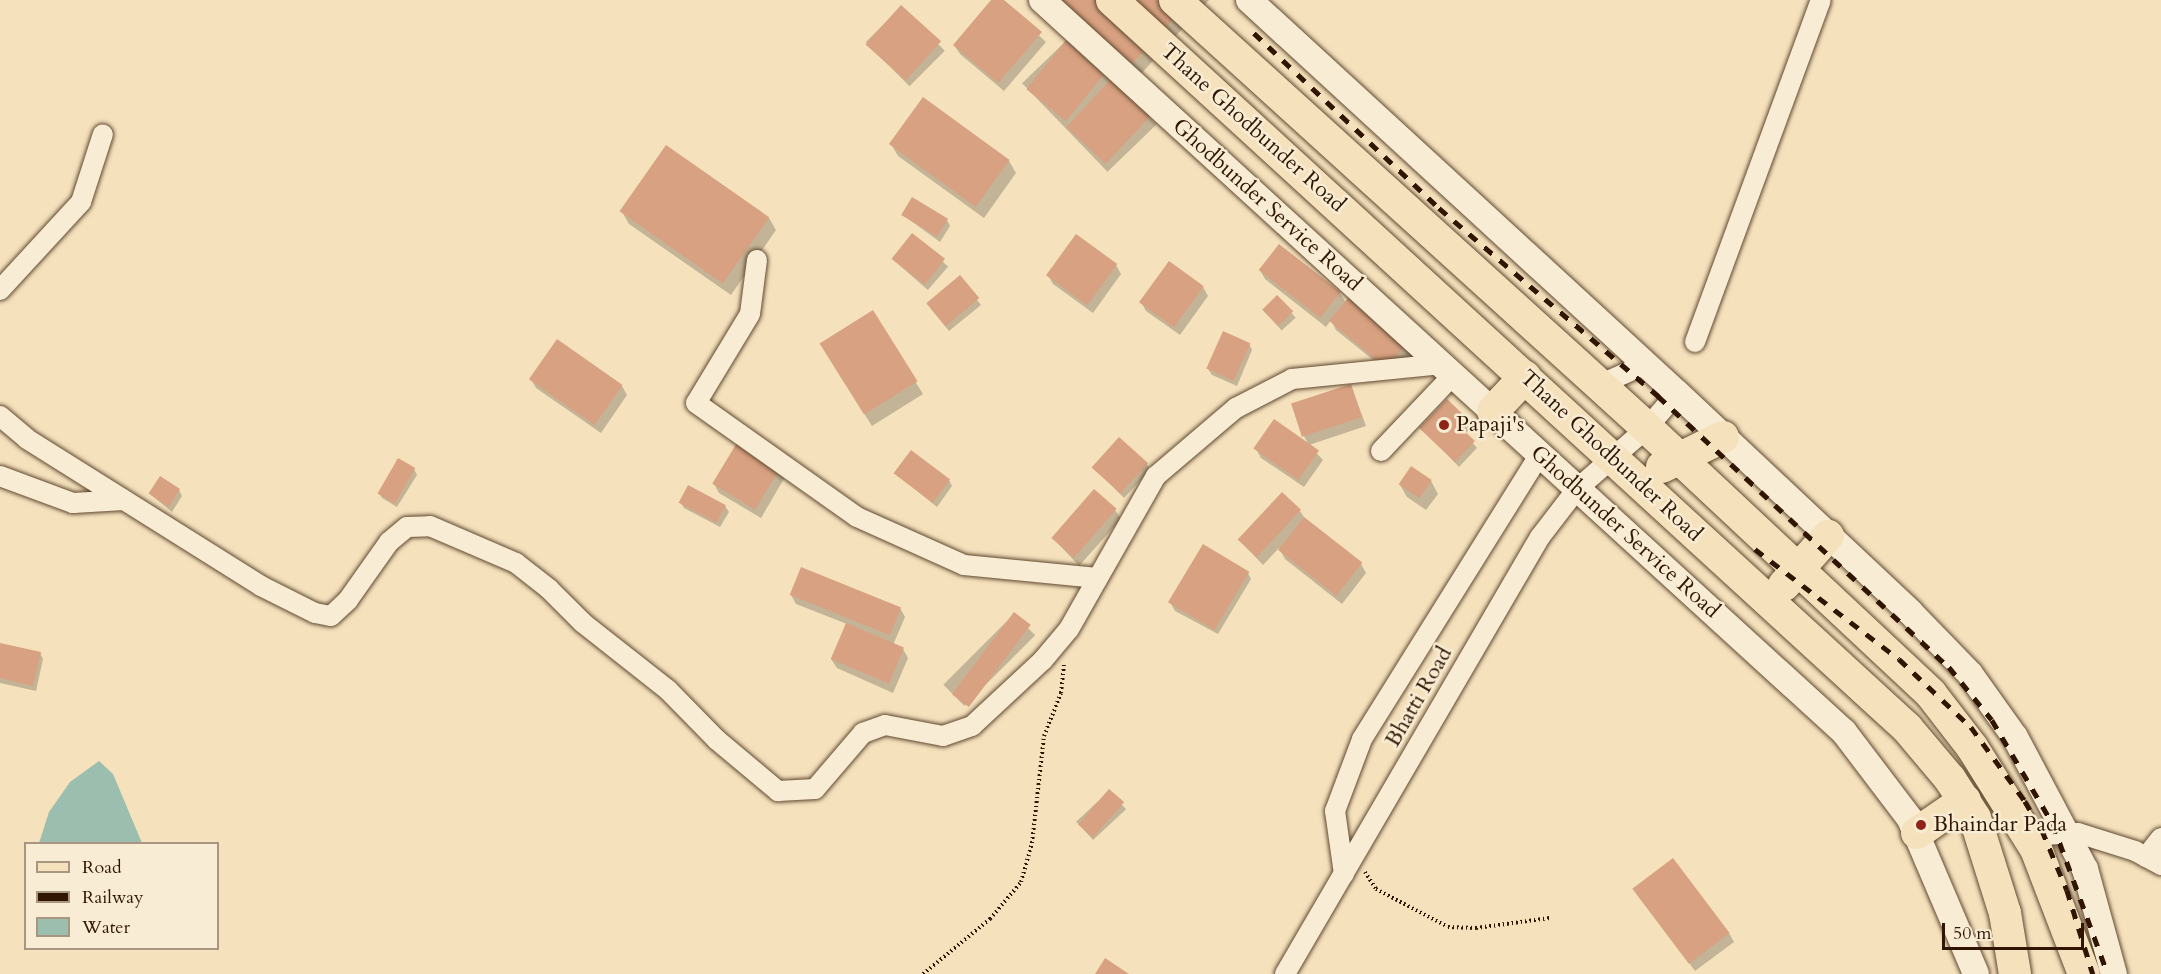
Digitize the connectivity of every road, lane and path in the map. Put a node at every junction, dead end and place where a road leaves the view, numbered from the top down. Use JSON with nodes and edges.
{"nodes":[{"id":1,"x":1042,"y":0,"type":"edge"},
{"id":2,"x":1112,"y":0,"type":"edge"},
{"id":3,"x":1175,"y":0,"type":"edge"},
{"id":4,"x":1249,"y":0,"type":"edge"},
{"id":5,"x":1821,"y":0,"type":"edge"},
{"id":6,"x":103,"y":134,"type":"dead end"},
{"id":7,"x":757,"y":260,"type":"dead end"},
{"id":8,"x":0,"y":290,"type":"edge"},
{"id":9,"x":1695,"y":342,"type":"dead end"},
{"id":10,"x":1646,"y":364,"type":"junction"},
{"id":11,"x":1448,"y":369,"type":"junction"},
{"id":12,"x":1525,"y":377,"type":"junction"},
{"id":13,"x":1599,"y":385,"type":"junction"},
{"id":14,"x":1677,"y":393,"type":"junction"},
{"id":15,"x":1493,"y":411,"type":"junction"},
{"id":16,"x":0,"y":416,"type":"edge"},
{"id":17,"x":1647,"y":428,"type":"junction"},
{"id":18,"x":1723,"y":437,"type":"junction"},
{"id":19,"x":1381,"y":451,"type":"dead end"},
{"id":20,"x":1540,"y":454,"type":"junction"},
{"id":21,"x":1614,"y":459,"type":"junction"},
{"id":22,"x":1679,"y":459,"type":"junction"},
{"id":23,"x":0,"y":476,"type":"edge"},
{"id":24,"x":1637,"y":480,"type":"junction"},
{"id":25,"x":1577,"y":489,"type":"junction"},
{"id":26,"x":124,"y":500,"type":"junction"},
{"id":27,"x":1828,"y":536,"type":"junction"},
{"id":28,"x":1796,"y":571,"type":"junction"},
{"id":29,"x":1097,"y":578,"type":"junction"},
{"id":30,"x":1769,"y":601,"type":"junction"},
{"id":31,"x":1059,"y":640,"type":"junction"},
{"id":32,"x":1965,"y":800,"type":"junction"},
{"id":33,"x":1917,"y":832,"type":"junction"},
{"id":34,"x":2066,"y":833,"type":"junction"},
{"id":35,"x":2026,"y":836,"type":"junction"},
{"id":36,"x":2161,"y":838,"type":"edge"},
{"id":37,"x":2154,"y":861,"type":"edge"},
{"id":38,"x":1349,"y":866,"type":"junction"},
{"id":39,"x":1549,"y":918,"type":"dead end"},
{"id":40,"x":2012,"y":963,"type":"edge"},
{"id":41,"x":923,"y":974,"type":"edge"},
{"id":42,"x":1285,"y":974,"type":"edge"},
{"id":43,"x":1976,"y":974,"type":"edge"},
{"id":44,"x":1987,"y":974,"type":"edge"},
{"id":45,"x":2084,"y":974,"type":"edge"},
{"id":46,"x":2114,"y":974,"type":"edge"}],
"edges":[{"from":1,"to":11,"type":"street","name":"Ghodbunder Service Road"},
{"from":2,"to":12,"type":"main road","name":"Thane Ghodbunder Road"},
{"from":3,"to":13,"type":"main road","name":"Thane Ghodbunder Road"},
{"from":4,"to":10,"type":"street"},
{"from":5,"to":9,"type":"street"},
{"from":6,"to":8,"type":"street"},
{"from":7,"to":29,"type":"street"},
{"from":10,"to":13,"type":"street"},
{"from":10,"to":14,"type":"street"},
{"from":11,"to":15,"type":"street","name":"Ghodbunder Service Road"},
{"from":11,"to":19,"type":"street"},
{"from":11,"to":29,"type":"street"},
{"from":12,"to":15,"type":"main road"},
{"from":12,"to":21,"type":"main road","name":"Thane Ghodbunder Road"},
{"from":13,"to":17,"type":"main road","name":"Thane Ghodbunder Road"},
{"from":14,"to":17,"type":"street","name":"Bhatti Road"},
{"from":14,"to":18,"type":"street"},
{"from":15,"to":20,"type":"street","name":"Ghodbunder Service Road"},
{"from":16,"to":26,"type":"street"},
{"from":17,"to":21,"type":"street","name":"Bhatti Road"},
{"from":17,"to":22,"type":"main road","name":"Thane Ghodbunder Road"},
{"from":18,"to":22,"type":"main road"},
{"from":18,"to":27,"type":"street"},
{"from":20,"to":25,"type":"street","name":"Ghodbunder Service Road"},
{"from":20,"to":38,"type":"street"},
{"from":21,"to":24,"type":"main road","name":"Thane Ghodbunder Road"},
{"from":21,"to":25,"type":"street","name":"Bhatti Road"},
{"from":22,"to":24,"type":"main road"},
{"from":22,"to":28,"type":"main road","name":"Thane Ghodbunder Road"},
{"from":23,"to":26,"type":"street"},
{"from":24,"to":30,"type":"main road","name":"Thane Ghodbunder Road"},
{"from":25,"to":33,"type":"street","name":"Ghodbunder Service Road"},
{"from":25,"to":38,"type":"street","name":"Bhatti Road"},
{"from":26,"to":31,"type":"street"},
{"from":27,"to":28,"type":"main road"},
{"from":27,"to":34,"type":"street"},
{"from":28,"to":30,"type":"main road"},
{"from":28,"to":35,"type":"main road","name":"Thane Ghodbunder Road"},
{"from":29,"to":31,"type":"street"},
{"from":30,"to":32,"type":"main road","name":"Thane Ghodbunder Road"},
{"from":31,"to":41,"type":"path"},
{"from":32,"to":33,"type":"main road"},
{"from":32,"to":40,"type":"main road","name":"Thane Ghodbunder Road"},
{"from":33,"to":43,"type":"street","name":"Ghodbunder Service Road"},
{"from":34,"to":35,"type":"street"},
{"from":34,"to":37,"type":"street"},
{"from":34,"to":46,"type":"street"},
{"from":35,"to":45,"type":"main road","name":"Thane Ghodbunder Road"},
{"from":36,"to":37,"type":"street"},
{"from":38,"to":39,"type":"path"},
{"from":38,"to":42,"type":"street","name":"Bhatti Road"},
{"from":40,"to":44,"type":"main road"}]}
